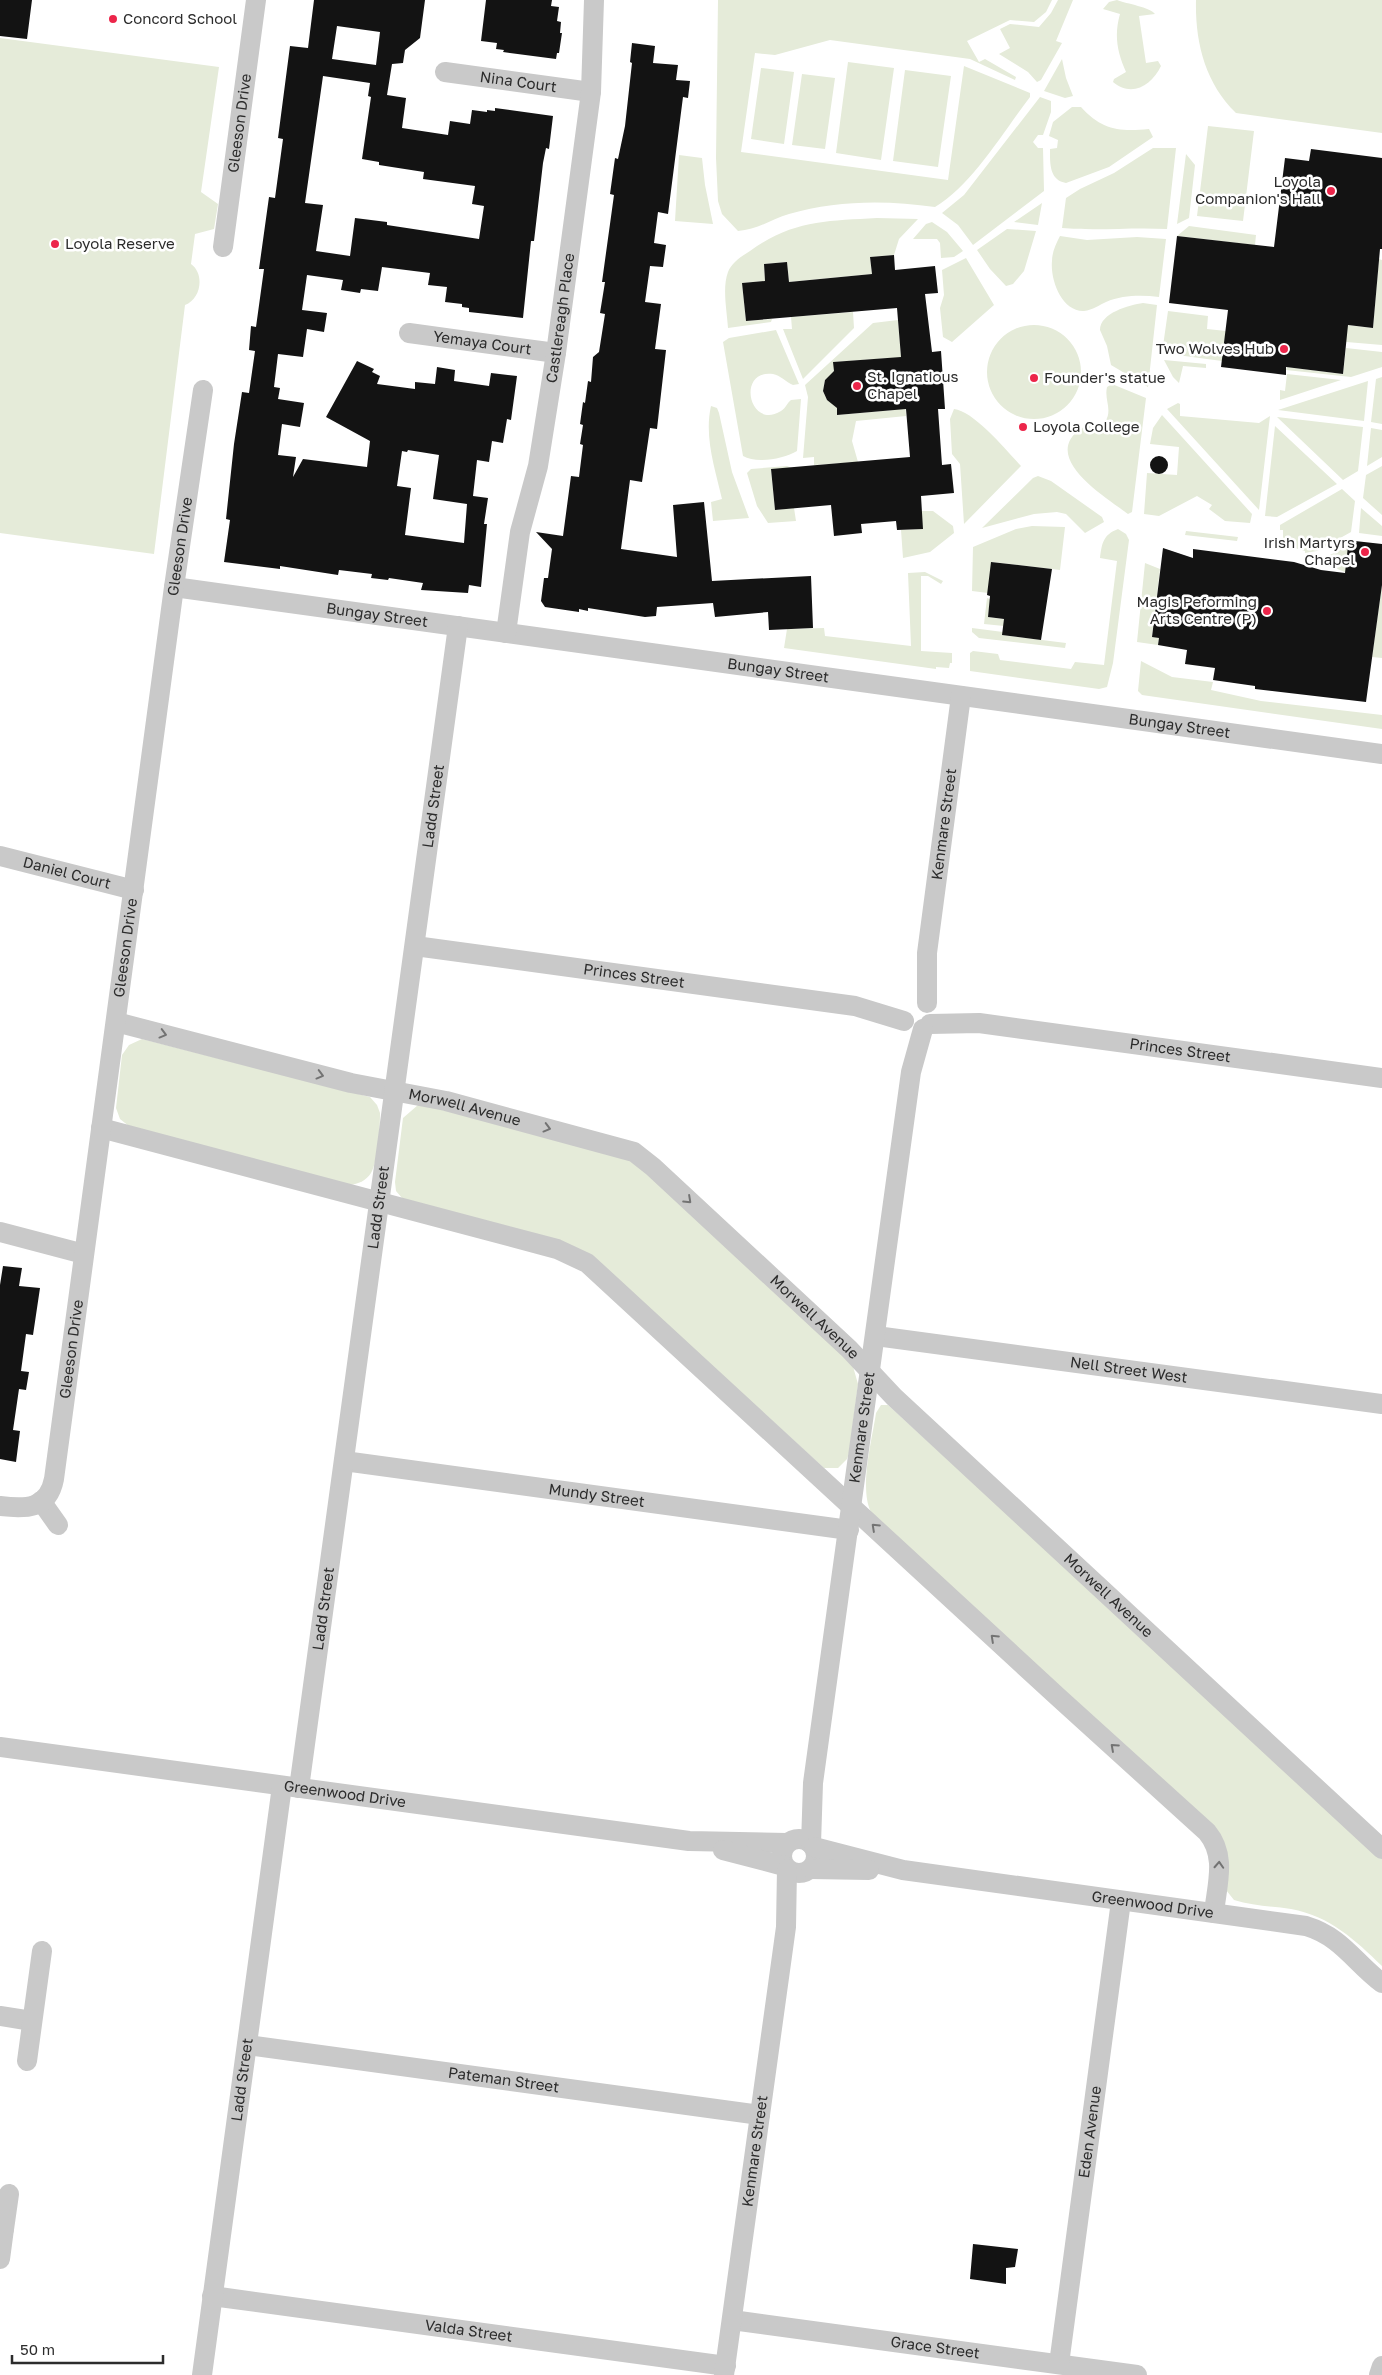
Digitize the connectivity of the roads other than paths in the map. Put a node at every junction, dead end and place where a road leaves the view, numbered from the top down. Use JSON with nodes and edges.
{"nodes":[{"id":1,"x":256,"y":0,"type":"edge"},
{"id":2,"x":594,"y":0,"type":"edge"},
{"id":3,"x":446,"y":72,"type":"dead end"},
{"id":4,"x":591,"y":92,"type":"junction"},
{"id":5,"x":223,"y":247,"type":"dead end"},
{"id":6,"x":409,"y":333,"type":"dead end"},
{"id":7,"x":556,"y":353,"type":"junction"},
{"id":8,"x":203,"y":390,"type":"dead end"},
{"id":9,"x":174,"y":588,"type":"junction"},
{"id":10,"x":458,"y":626,"type":"junction"},
{"id":11,"x":506,"y":633,"type":"junction"},
{"id":12,"x":961,"y":696,"type":"junction"},
{"id":13,"x":1382,"y":754,"type":"edge"},
{"id":14,"x":0,"y":856,"type":"edge"},
{"id":15,"x":134,"y":890,"type":"junction"},
{"id":16,"x":415,"y":946,"type":"junction"},
{"id":17,"x":918,"y":1015,"type":"junction"},
{"id":18,"x":116,"y":1022,"type":"junction"},
{"id":19,"x":1382,"y":1078,"type":"edge"},
{"id":20,"x":395,"y":1091,"type":"junction"},
{"id":21,"x":101,"y":1128,"type":"junction"},
{"id":22,"x":380,"y":1202,"type":"junction"},
{"id":23,"x":0,"y":1232,"type":"edge"},
{"id":24,"x":84,"y":1254,"type":"junction"},
{"id":25,"x":876,"y":1336,"type":"junction"},
{"id":26,"x":871,"y":1372,"type":"junction"},
{"id":27,"x":1382,"y":1404,"type":"edge"},
{"id":28,"x":344,"y":1461,"type":"junction"},
{"id":29,"x":41,"y":1501,"type":"junction"},
{"id":30,"x":0,"y":1506,"type":"edge"},
{"id":31,"x":852,"y":1506,"type":"junction"},
{"id":32,"x":58,"y":1525,"type":"dead end"},
{"id":33,"x":849,"y":1530,"type":"junction"},
{"id":34,"x":0,"y":1747,"type":"edge"},
{"id":35,"x":291,"y":1787,"type":"junction"},
{"id":36,"x":689,"y":1841,"type":"junction"},
{"id":37,"x":801,"y":1844,"type":"junction"},
{"id":38,"x":1382,"y":1849,"type":"edge"},
{"id":39,"x":797,"y":1869,"type":"junction"},
{"id":40,"x":903,"y":1870,"type":"junction"},
{"id":41,"x":1121,"y":1901,"type":"junction"},
{"id":42,"x":1214,"y":1913,"type":"junction"},
{"id":43,"x":42,"y":1951,"type":"dead end"},
{"id":44,"x":1382,"y":1983,"type":"edge"},
{"id":45,"x":0,"y":2016,"type":"edge"},
{"id":46,"x":32,"y":2021,"type":"junction"},
{"id":47,"x":247,"y":2045,"type":"junction"},
{"id":48,"x":27,"y":2061,"type":"dead end"},
{"id":49,"x":760,"y":2115,"type":"junction"},
{"id":50,"x":9,"y":2194,"type":"dead end"},
{"id":51,"x":2,"y":2229,"type":"edge"},
{"id":52,"x":0,"y":2259,"type":"edge"},
{"id":53,"x":212,"y":2296,"type":"junction"},
{"id":54,"x":732,"y":2320,"type":"junction"},
{"id":55,"x":1059,"y":2364,"type":"junction"},
{"id":56,"x":1382,"y":2366,"type":"edge"},
{"id":57,"x":725,"y":2371,"type":"edge"},
{"id":58,"x":202,"y":2375,"type":"edge"},
{"id":59,"x":1137,"y":2375,"type":"edge"},
{"id":60,"x":1379,"y":2375,"type":"edge"}],
"edges":[{"from":1,"to":5,"type":"street","name":"Gleeson Drive"},
{"from":2,"to":4,"type":"street","name":"Castlereagh Place"},
{"from":3,"to":4,"type":"street","name":"Nina Court"},
{"from":4,"to":7,"type":"street","name":"Castlereagh Place"},
{"from":6,"to":7,"type":"street","name":"Yemaya Court"},
{"from":7,"to":11,"type":"street","name":"Castlereagh Place"},
{"from":8,"to":9,"type":"street","name":"Gleeson Drive"},
{"from":9,"to":10,"type":"street","name":"Bungay Street"},
{"from":9,"to":15,"type":"street","name":"Gleeson Drive"},
{"from":10,"to":11,"type":"street","name":"Bungay Street"},
{"from":10,"to":16,"type":"street","name":"Ladd Street"},
{"from":11,"to":12,"type":"street","name":"Bungay Street"},
{"from":12,"to":13,"type":"street","name":"Bungay Street"},
{"from":12,"to":17,"type":"street","name":"Kenmare Street"},
{"from":14,"to":15,"type":"street","name":"Daniel Court"},
{"from":15,"to":18,"type":"street","name":"Gleeson Drive"},
{"from":16,"to":17,"type":"street","name":"Princes Street"},
{"from":16,"to":20,"type":"street","name":"Ladd Street"},
{"from":17,"to":19,"type":"street","name":"Princes Street"},
{"from":17,"to":25,"type":"street","name":"Kenmare Street"},
{"from":18,"to":20,"type":"street","name":"Morwell Avenue","one_way":true},
{"from":18,"to":21,"type":"street","name":"Gleeson Drive"},
{"from":20,"to":22,"type":"street","name":"Ladd Street"},
{"from":20,"to":26,"type":"street","name":"Morwell Avenue","one_way":true},
{"from":21,"to":22,"type":"street"},
{"from":21,"to":24,"type":"street","name":"Gleeson Drive"},
{"from":22,"to":28,"type":"street","name":"Ladd Street"},
{"from":22,"to":31,"type":"street"},
{"from":23,"to":24,"type":"street"},
{"from":24,"to":29,"type":"street","name":"Gleeson Drive"},
{"from":25,"to":26,"type":"street","name":"Kenmare Street"},
{"from":25,"to":27,"type":"street","name":"Nell Street West"},
{"from":26,"to":31,"type":"street","name":"Kenmare Street"},
{"from":26,"to":38,"type":"street","name":"Morwell Avenue"},
{"from":28,"to":33,"type":"street","name":"Mundy Street"},
{"from":28,"to":35,"type":"street","name":"Ladd Street"},
{"from":29,"to":30,"type":"street"},
{"from":29,"to":32,"type":"street"},
{"from":31,"to":33,"type":"street","name":"Kenmare Street"},
{"from":42,"to":31,"type":"street","one_way":true},
{"from":33,"to":37,"type":"street","name":"Kenmare Street"},
{"from":34,"to":35,"type":"street","name":"Greenwood Drive"},
{"from":35,"to":36,"type":"street","name":"Greenwood Drive"},
{"from":35,"to":47,"type":"street","name":"Ladd Street"},
{"from":36,"to":37,"type":"street","name":"Greenwood Drive"},
{"from":36,"to":39,"type":"street","name":"Greenwood Drive"},
{"from":37,"to":39,"type":"street"},
{"from":37,"to":39,"type":"street"},
{"from":37,"to":40,"type":"street","name":"Greenwood Drive"},
{"from":39,"to":40,"type":"street","name":"Greenwood Drive"},
{"from":39,"to":49,"type":"street","name":"Kenmare Street"},
{"from":40,"to":41,"type":"street","name":"Greenwood Drive"},
{"from":41,"to":42,"type":"street","name":"Greenwood Drive"},
{"from":41,"to":55,"type":"street","name":"Eden Avenue"},
{"from":42,"to":44,"type":"street","name":"Greenwood Drive"},
{"from":43,"to":46,"type":"street"},
{"from":45,"to":46,"type":"street"},
{"from":46,"to":48,"type":"street"},
{"from":47,"to":49,"type":"street","name":"Pateman Street"},
{"from":47,"to":53,"type":"street","name":"Ladd Street"},
{"from":49,"to":54,"type":"street","name":"Kenmare Street"},
{"from":50,"to":51,"type":"street"},
{"from":51,"to":52,"type":"street"},
{"from":53,"to":57,"type":"street","name":"Valda Street"},
{"from":53,"to":58,"type":"street","name":"Ladd Street"},
{"from":54,"to":55,"type":"street","name":"Grace Street"},
{"from":54,"to":57,"type":"street","name":"Kenmare Street"},
{"from":55,"to":59,"type":"street","name":"Grace Street"},
{"from":56,"to":60,"type":"street"}]}
